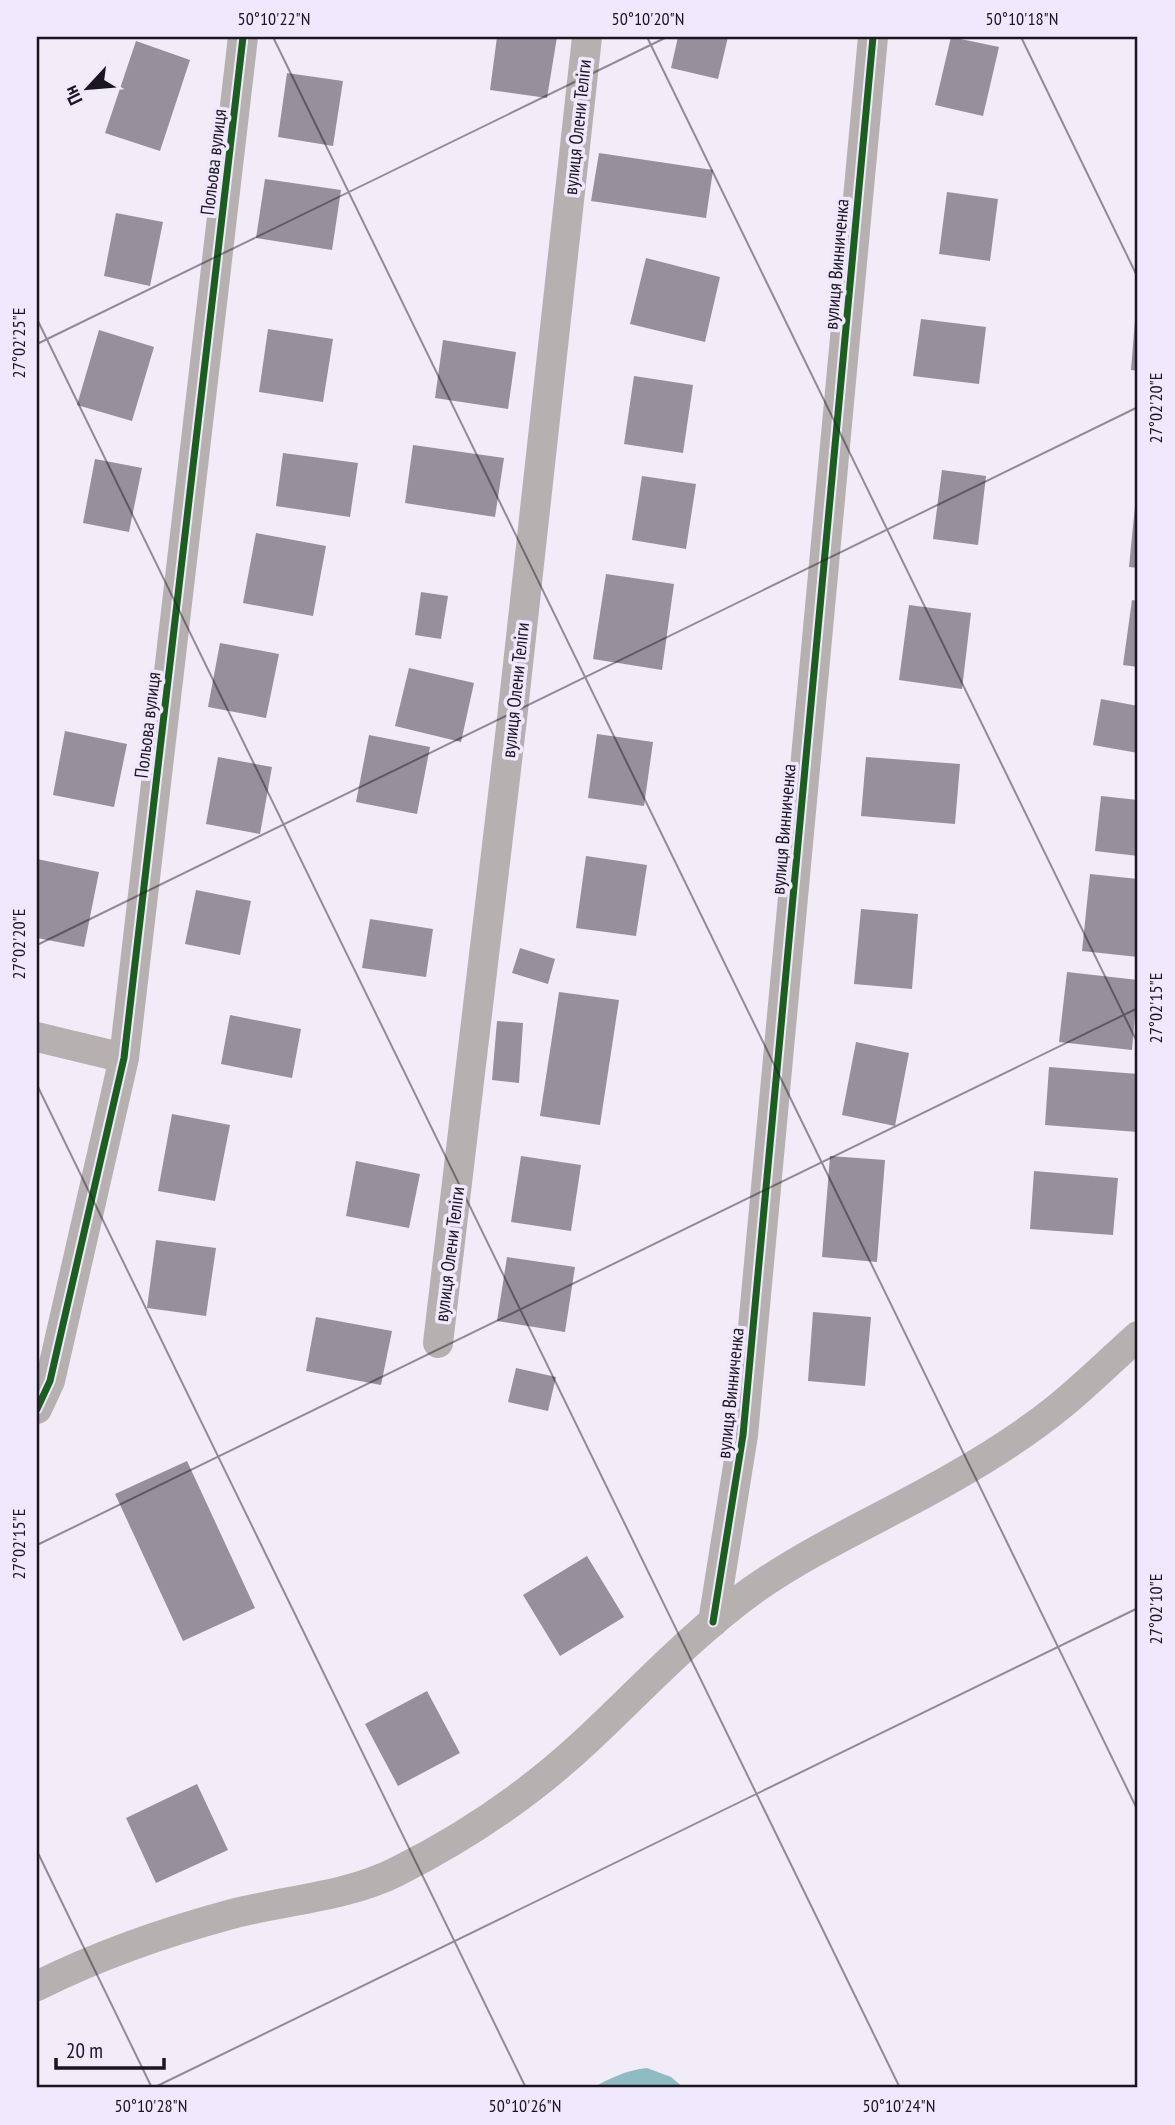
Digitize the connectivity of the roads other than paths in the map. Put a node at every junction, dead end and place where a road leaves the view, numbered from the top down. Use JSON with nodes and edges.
{"nodes":[{"id":1,"x":243,"y":37,"type":"edge"},
{"id":2,"x":587,"y":37,"type":"edge"},
{"id":3,"x":873,"y":37,"type":"edge"},
{"id":4,"x":37,"y":1038,"type":"edge"},
{"id":5,"x":124,"y":1058,"type":"junction"},
{"id":6,"x":1138,"y":1336,"type":"edge"},
{"id":7,"x":438,"y":1343,"type":"dead end"},
{"id":8,"x":37,"y":1409,"type":"edge"},
{"id":9,"x":713,"y":1622,"type":"junction"},
{"id":10,"x":37,"y":1986,"type":"edge"}],
"edges":[{"from":1,"to":5,"type":"street","name":"Польова вулиця"},
{"from":2,"to":7,"type":"street","name":"вулиця Олени Теліги"},
{"from":3,"to":9,"type":"street","name":"вулиця Винниченка"},
{"from":4,"to":5,"type":"street"},
{"from":5,"to":8,"type":"street","name":"Польова вулиця"},
{"from":6,"to":9,"type":"street"},
{"from":9,"to":10,"type":"street"}]}
